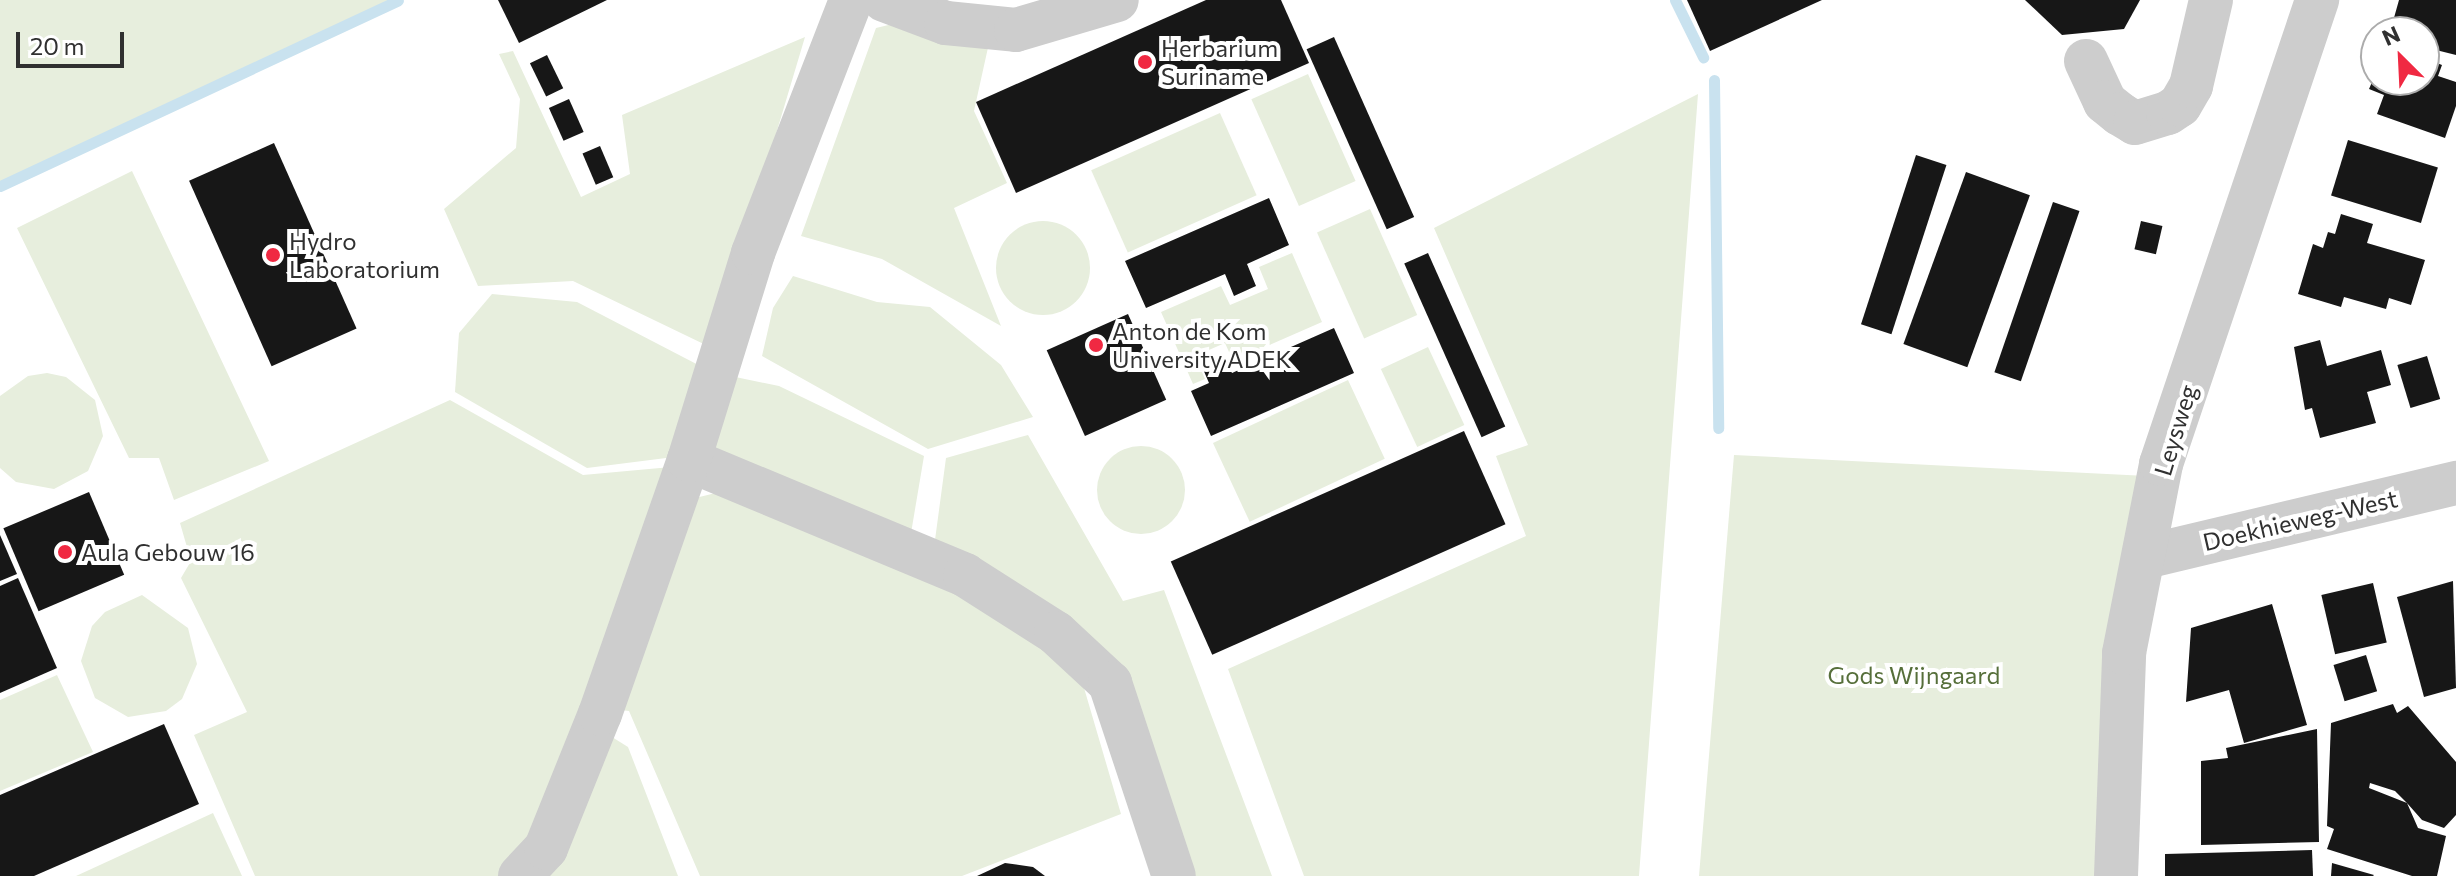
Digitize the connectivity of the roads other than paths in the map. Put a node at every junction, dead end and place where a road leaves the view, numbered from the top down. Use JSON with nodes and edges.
{"nodes":[{"id":1,"x":851,"y":0,"type":"edge"},
{"id":2,"x":884,"y":0,"type":"edge"},
{"id":3,"x":1117,"y":0,"type":"edge"},
{"id":4,"x":2211,"y":0,"type":"edge"},
{"id":5,"x":2317,"y":0,"type":"edge"},
{"id":6,"x":2086,"y":61,"type":"dead end"},
{"id":7,"x":689,"y":460,"type":"junction"},
{"id":8,"x":2456,"y":483,"type":"edge"},
{"id":9,"x":2145,"y":557,"type":"junction"},
{"id":10,"x":520,"y":876,"type":"edge"},
{"id":11,"x":1174,"y":876,"type":"edge"},
{"id":12,"x":2116,"y":876,"type":"edge"}],
"edges":[{"from":1,"to":7,"type":"street"},
{"from":2,"to":3,"type":"street"},
{"from":4,"to":6,"type":"street"},
{"from":5,"to":9,"type":"street","name":"Leysweg"},
{"from":7,"to":10,"type":"street"},
{"from":7,"to":11,"type":"street"},
{"from":8,"to":9,"type":"street","name":"Doekhieweg-West"},
{"from":9,"to":12,"type":"street","name":"Leysweg"}]}
